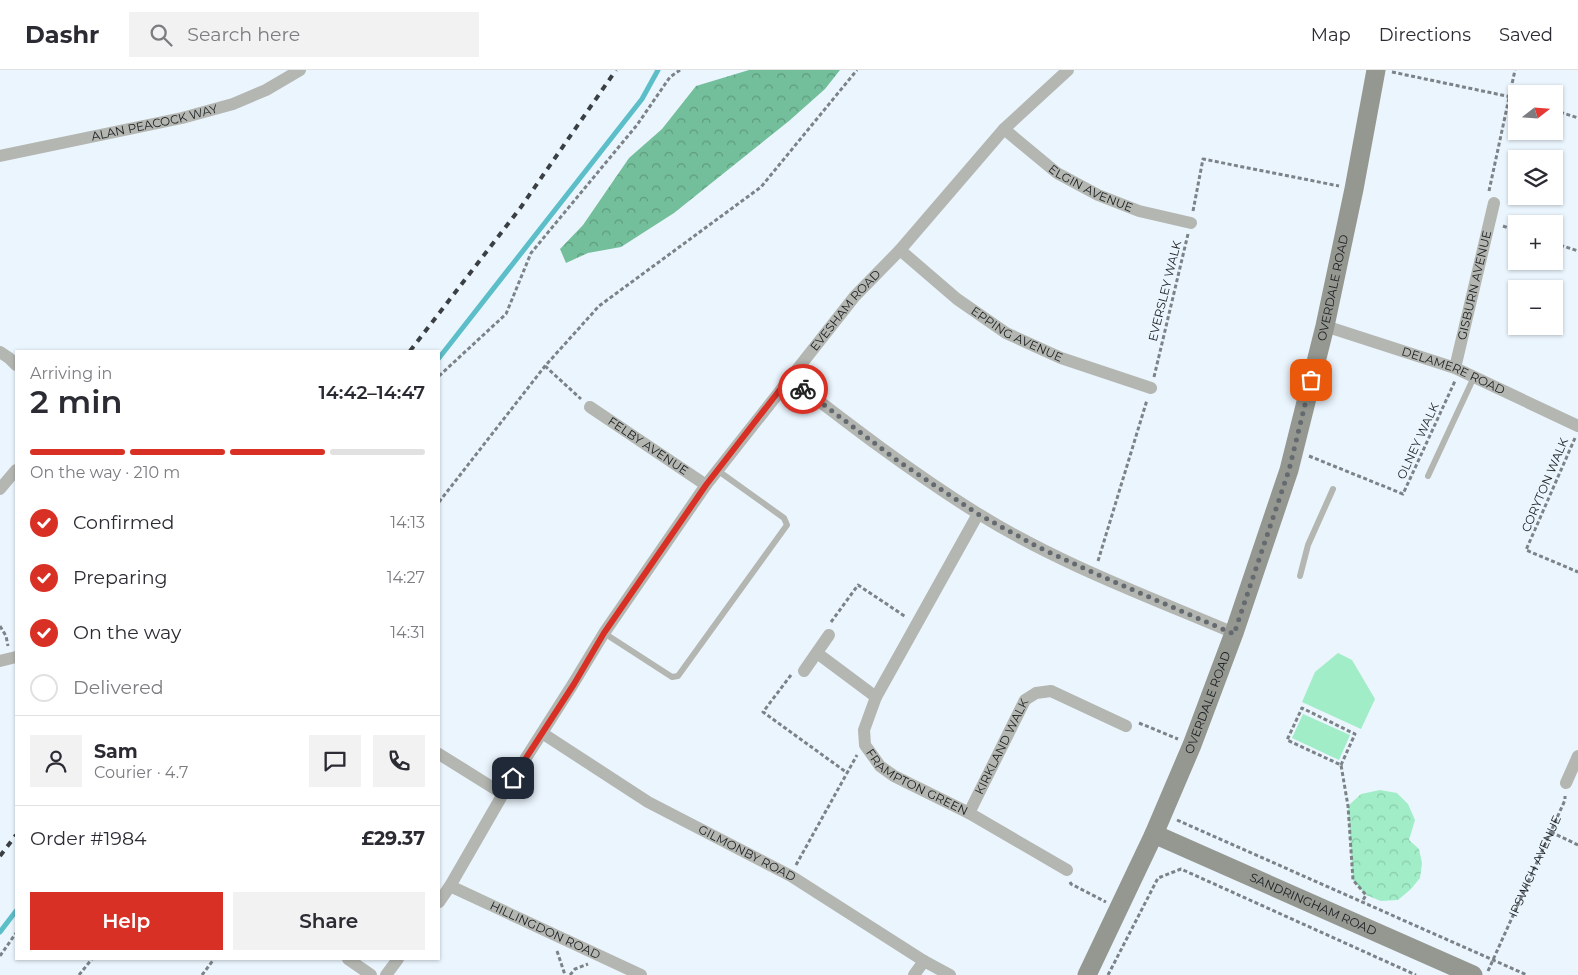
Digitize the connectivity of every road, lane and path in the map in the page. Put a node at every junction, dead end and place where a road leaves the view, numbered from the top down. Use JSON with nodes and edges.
{"nodes":[{"id":1,"x":300,"y":70,"type":"edge"},
{"id":2,"x":680,"y":70,"type":"edge"},
{"id":3,"x":857,"y":70,"type":"edge"},
{"id":4,"x":1068,"y":70,"type":"edge"},
{"id":5,"x":1515,"y":70,"type":"edge"},
{"id":6,"x":1384,"y":71,"type":"edge"},
{"id":7,"x":1511,"y":85,"type":"edge"},
{"id":8,"x":1508,"y":95,"type":"joint"},
{"id":9,"x":1563,"y":113,"type":"edge"},
{"id":10,"x":1578,"y":118,"type":"edge"},
{"id":11,"x":1004,"y":129,"type":"junction"},
{"id":12,"x":0,"y":156,"type":"edge"},
{"id":13,"x":1354,"y":188,"type":"junction"},
{"id":14,"x":1494,"y":203,"type":"joint"},
{"id":15,"x":1191,"y":223,"type":"junction"},
{"id":16,"x":1563,"y":246,"type":"edge"},
{"id":17,"x":900,"y":250,"type":"junction"},
{"id":18,"x":1578,"y":251,"type":"edge"},
{"id":19,"x":1324,"y":326,"type":"junction"},
{"id":20,"x":0,"y":352,"type":"edge"},
{"id":21,"x":15,"y":364,"type":"edge"},
{"id":22,"x":544,"y":366,"type":"junction"},
{"id":23,"x":1455,"y":368,"type":"junction"},
{"id":24,"x":440,"y":375,"type":"edge"},
{"id":25,"x":1474,"y":377,"type":"junction"},
{"id":26,"x":789,"y":378,"type":"junction"},
{"id":27,"x":1151,"y":388,"type":"junction"},
{"id":28,"x":590,"y":407,"type":"joint"},
{"id":29,"x":1578,"y":426,"type":"edge"},
{"id":30,"x":1578,"y":430,"type":"edge"},
{"id":31,"x":1294,"y":450,"type":"junction"},
{"id":32,"x":717,"y":470,"type":"junction"},
{"id":33,"x":15,"y":471,"type":"edge"},
{"id":34,"x":1428,"y":476,"type":"dead end"},
{"id":35,"x":706,"y":485,"type":"junction"},
{"id":36,"x":0,"y":489,"type":"edge"},
{"id":37,"x":1332,"y":489,"type":"dead end"},
{"id":38,"x":440,"y":501,"type":"edge"},
{"id":39,"x":978,"y":514,"type":"junction"},
{"id":40,"x":1578,"y":572,"type":"edge"},
{"id":41,"x":1094,"y":573,"type":"junction"},
{"id":42,"x":1300,"y":576,"type":"dead end"},
{"id":43,"x":0,"y":626,"type":"edge"},
{"id":44,"x":604,"y":633,"type":"junction"},
{"id":45,"x":1234,"y":634,"type":"junction"},
{"id":46,"x":829,"y":635,"type":"dead end"},
{"id":47,"x":816,"y":653,"type":"junction"},
{"id":48,"x":9,"y":659,"type":"edge"},
{"id":49,"x":804,"y":671,"type":"dead end"},
{"id":50,"x":876,"y":697,"type":"junction"},
{"id":51,"x":1126,"y":726,"type":"joint"},
{"id":52,"x":542,"y":734,"type":"junction"},
{"id":53,"x":1192,"y":745,"type":"junction"},
{"id":54,"x":859,"y":750,"type":"dead end"},
{"id":55,"x":440,"y":755,"type":"edge"},
{"id":56,"x":1578,"y":756,"type":"edge"},
{"id":57,"x":1341,"y":765,"type":"junction"},
{"id":58,"x":1566,"y":783,"type":"joint"},
{"id":59,"x":503,"y":794,"type":"junction"},
{"id":60,"x":969,"y":813,"type":"junction"},
{"id":61,"x":1163,"y":813,"type":"junction"},
{"id":62,"x":1550,"y":832,"type":"junction"},
{"id":63,"x":1154,"y":834,"type":"junction"},
{"id":64,"x":1578,"y":845,"type":"edge"},
{"id":65,"x":1067,"y":870,"type":"joint"},
{"id":66,"x":791,"y":876,"type":"junction"},
{"id":67,"x":450,"y":886,"type":"junction"},
{"id":68,"x":440,"y":901,"type":"edge"},
{"id":69,"x":1362,"y":902,"type":"junction"},
{"id":70,"x":1120,"y":909,"type":"junction"},
{"id":71,"x":15,"y":934,"type":"edge"},
{"id":72,"x":551,"y":934,"type":"junction"},
{"id":73,"x":0,"y":956,"type":"edge"},
{"id":74,"x":91,"y":960,"type":"edge"},
{"id":75,"x":213,"y":960,"type":"edge"},
{"id":76,"x":349,"y":960,"type":"edge"},
{"id":77,"x":397,"y":960,"type":"edge"},
{"id":78,"x":1493,"y":960,"type":"junction"},
{"id":79,"x":924,"y":961,"type":"junction"},
{"id":80,"x":79,"y":975,"type":"edge"},
{"id":81,"x":202,"y":975,"type":"edge"},
{"id":82,"x":371,"y":975,"type":"edge"},
{"id":83,"x":386,"y":975,"type":"edge"},
{"id":84,"x":565,"y":975,"type":"edge"},
{"id":85,"x":641,"y":975,"type":"edge"},
{"id":86,"x":914,"y":975,"type":"edge"},
{"id":87,"x":950,"y":975,"type":"edge"},
{"id":88,"x":1087,"y":975,"type":"edge"},
{"id":89,"x":1108,"y":975,"type":"edge"},
{"id":90,"x":1416,"y":975,"type":"edge"},
{"id":91,"x":1472,"y":975,"type":"edge"},
{"id":92,"x":1486,"y":975,"type":"edge"},
{"id":93,"x":1527,"y":975,"type":"edge"}],
"edges":[{"from":1,"to":12,"type":"street","name":"ALAN PEACOCK WAY"},
{"from":2,"to":24,"type":"path"},
{"from":3,"to":22,"type":"path"},
{"from":4,"to":11,"type":"street","name":"EVESHAM ROAD"},
{"from":5,"to":7,"type":"path"},
{"from":6,"to":8,"type":"path"},
{"from":6,"to":13,"type":"street","name":"OVERDALE ROAD"},
{"from":8,"to":14,"type":"path"},
{"from":9,"to":10,"type":"path"},
{"from":11,"to":15,"type":"street","name":"ELGIN AVENUE"},
{"from":11,"to":17,"type":"street","name":"EVESHAM ROAD"},
{"from":13,"to":15,"type":"path","name":"EVERSLEY WALK"},
{"from":13,"to":19,"type":"street","name":"OVERDALE ROAD"},
{"from":14,"to":23,"type":"street","name":"GISBURN AVENUE"},
{"from":15,"to":27,"type":"path","name":"EVERSLEY WALK"},
{"from":16,"to":18,"type":"path"},
{"from":17,"to":26,"type":"street","name":"EVESHAM ROAD"},
{"from":17,"to":27,"type":"street","name":"EPPING AVENUE"},
{"from":19,"to":23,"type":"street","name":"DELAMERE ROAD"},
{"from":19,"to":31,"type":"street","name":"OVERDALE ROAD"},
{"from":20,"to":21,"type":"street"},
{"from":22,"to":28,"type":"path"},
{"from":22,"to":38,"type":"path"},
{"from":23,"to":25,"type":"street","name":"DELAMERE ROAD"},
{"from":23,"to":31,"type":"path","name":"OLNEY WALK"},
{"from":25,"to":29,"type":"street","name":"DELAMERE ROAD"},
{"from":25,"to":34,"type":"lane"},
{"from":26,"to":32,"type":"street","name":"EVESHAM ROAD"},
{"from":26,"to":39,"type":"street"},
{"from":27,"to":41,"type":"path","name":"EVERSLEY WALK"},
{"from":28,"to":35,"type":"street","name":"FELBY AVENUE"},
{"from":30,"to":40,"type":"path","name":"CORYTON WALK"},
{"from":31,"to":45,"type":"street","name":"OVERDALE ROAD"},
{"from":32,"to":35,"type":"street","name":"EVESHAM ROAD"},
{"from":32,"to":44,"type":"lane"},
{"from":33,"to":36,"type":"street"},
{"from":35,"to":44,"type":"street","name":"EVESHAM ROAD"},
{"from":37,"to":42,"type":"lane"},
{"from":39,"to":41,"type":"street"},
{"from":39,"to":50,"type":"street","name":"FRAMPTON GREEN"},
{"from":41,"to":45,"type":"street"},
{"from":43,"to":48,"type":"path"},
{"from":44,"to":52,"type":"street","name":"EVESHAM ROAD"},
{"from":45,"to":53,"type":"street","name":"OVERDALE ROAD"},
{"from":46,"to":47,"type":"street"},
{"from":47,"to":49,"type":"street"},
{"from":47,"to":50,"type":"street"},
{"from":50,"to":60,"type":"street","name":"FRAMPTON GREEN"},
{"from":51,"to":53,"type":"path"},
{"from":51,"to":60,"type":"street","name":"KIRKLAND WALK"},
{"from":52,"to":59,"type":"street","name":"EVESHAM ROAD"},
{"from":52,"to":66,"type":"street","name":"GILMONBY ROAD"},
{"from":53,"to":61,"type":"street","name":"OVERDALE ROAD"},
{"from":54,"to":66,"type":"path"},
{"from":55,"to":59,"type":"street"},
{"from":56,"to":58,"type":"street"},
{"from":57,"to":57,"type":"path"},
{"from":57,"to":69,"type":"path"},
{"from":58,"to":62,"type":"path","name":"IPSWICH AVENUE"},
{"from":59,"to":67,"type":"street","name":"EVESHAM ROAD"},
{"from":60,"to":65,"type":"street","name":"FRAMPTON GREEN"},
{"from":61,"to":63,"type":"street","name":"OVERDALE ROAD"},
{"from":61,"to":69,"type":"path"},
{"from":62,"to":64,"type":"path"},
{"from":62,"to":78,"type":"path","name":"IPSWICH AVENUE"},
{"from":63,"to":70,"type":"street","name":"OVERDALE ROAD"},
{"from":63,"to":91,"type":"street","name":"SANDRINGHAM ROAD"},
{"from":65,"to":70,"type":"path"},
{"from":66,"to":79,"type":"street","name":"GILMONBY ROAD"},
{"from":67,"to":68,"type":"street","name":"EVESHAM ROAD"},
{"from":67,"to":72,"type":"street","name":"HILLINGDON ROAD"},
{"from":69,"to":78,"type":"path"},
{"from":70,"to":88,"type":"street","name":"OVERDALE ROAD"},
{"from":71,"to":73,"type":"path"},
{"from":72,"to":84,"type":"path"},
{"from":72,"to":85,"type":"street","name":"HILLINGDON ROAD"},
{"from":74,"to":80,"type":"path"},
{"from":75,"to":81,"type":"path"},
{"from":76,"to":82,"type":"street"},
{"from":77,"to":83,"type":"street"},
{"from":78,"to":92,"type":"path","name":"IPSWICH AVENUE"},
{"from":78,"to":93,"type":"path"},
{"from":79,"to":86,"type":"street"},
{"from":79,"to":87,"type":"street","name":"GILMONBY ROAD"},
{"from":89,"to":90,"type":"path"}]}
